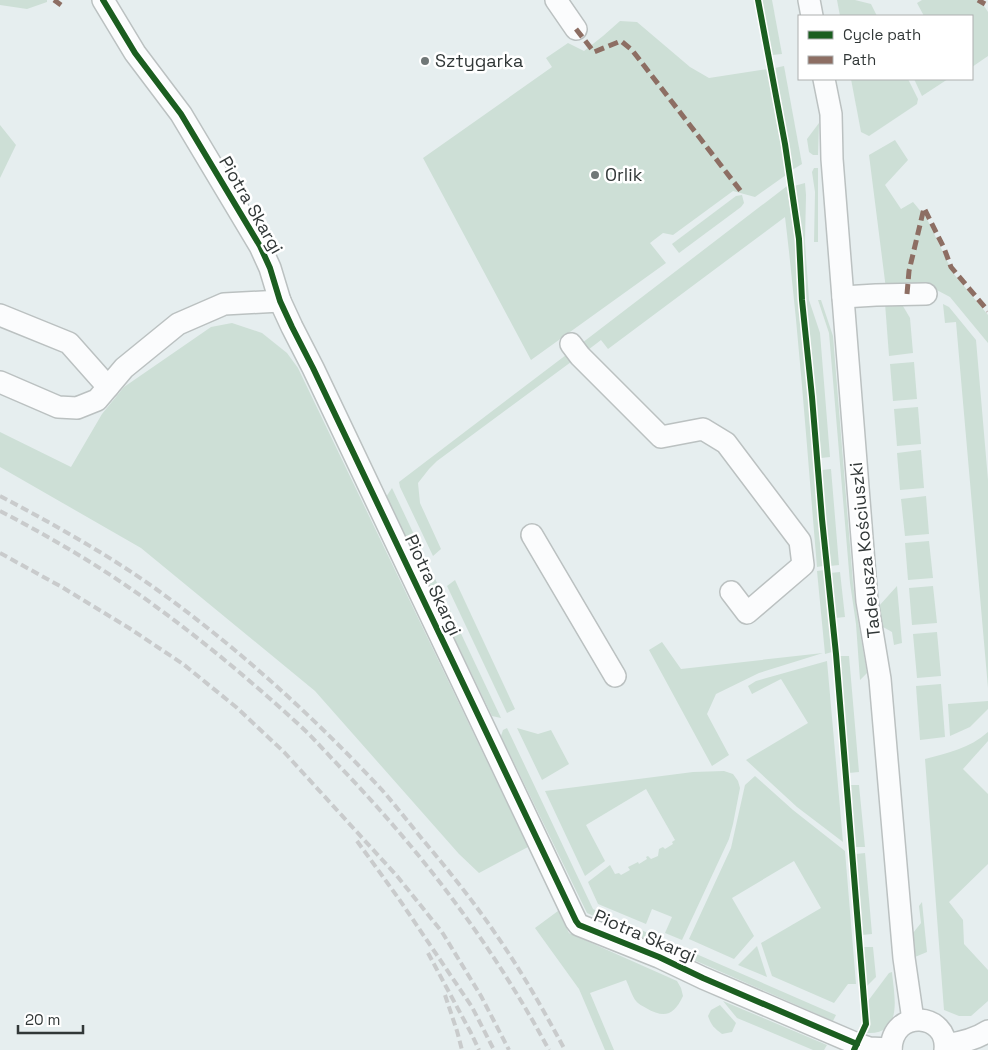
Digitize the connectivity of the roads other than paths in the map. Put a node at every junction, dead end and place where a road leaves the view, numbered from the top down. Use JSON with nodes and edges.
{"nodes":[{"id":1,"x":103,"y":0,"type":"edge"},
{"id":2,"x":556,"y":0,"type":"edge"},
{"id":3,"x":809,"y":0,"type":"edge"},
{"id":4,"x":812,"y":15,"type":"edge"},
{"id":5,"x":576,"y":29,"type":"dead end"},
{"id":6,"x":824,"y":80,"type":"edge"},
{"id":7,"x":926,"y":294,"type":"dead end"},
{"id":8,"x":843,"y":297,"type":"junction"},
{"id":9,"x":280,"y":302,"type":"junction"},
{"id":10,"x":0,"y":315,"type":"edge"},
{"id":11,"x":571,"y":344,"type":"dead end"},
{"id":12,"x":0,"y":382,"type":"edge"},
{"id":13,"x":108,"y":387,"type":"junction"},
{"id":14,"x":532,"y":535,"type":"dead end"},
{"id":15,"x":730,"y":592,"type":"dead end"},
{"id":16,"x":615,"y":676,"type":"dead end"},
{"id":17,"x":913,"y":1020,"type":"junction"},
{"id":18,"x":988,"y":1031,"type":"edge"},
{"id":19,"x":946,"y":1047,"type":"edge"},
{"id":20,"x":891,"y":1050,"type":"edge"}],
"edges":[{"from":1,"to":9,"type":"street","name":"Piotra Skargi"},
{"from":2,"to":5,"type":"street"},
{"from":3,"to":4,"type":"street"},
{"from":6,"to":8,"type":"street","name":"Tadeusza Kościuszki"},
{"from":7,"to":8,"type":"street"},
{"from":8,"to":17,"type":"street","name":"Tadeusza Kościuszki"},
{"from":9,"to":13,"type":"street"},
{"from":9,"to":20,"type":"street","name":"Piotra Skargi"},
{"from":10,"to":13,"type":"street"},
{"from":11,"to":15,"type":"street"},
{"from":12,"to":13,"type":"street"},
{"from":14,"to":16,"type":"street"},
{"from":17,"to":19,"type":"street"},
{"from":17,"to":20,"type":"street"},
{"from":18,"to":19,"type":"street"}]}
